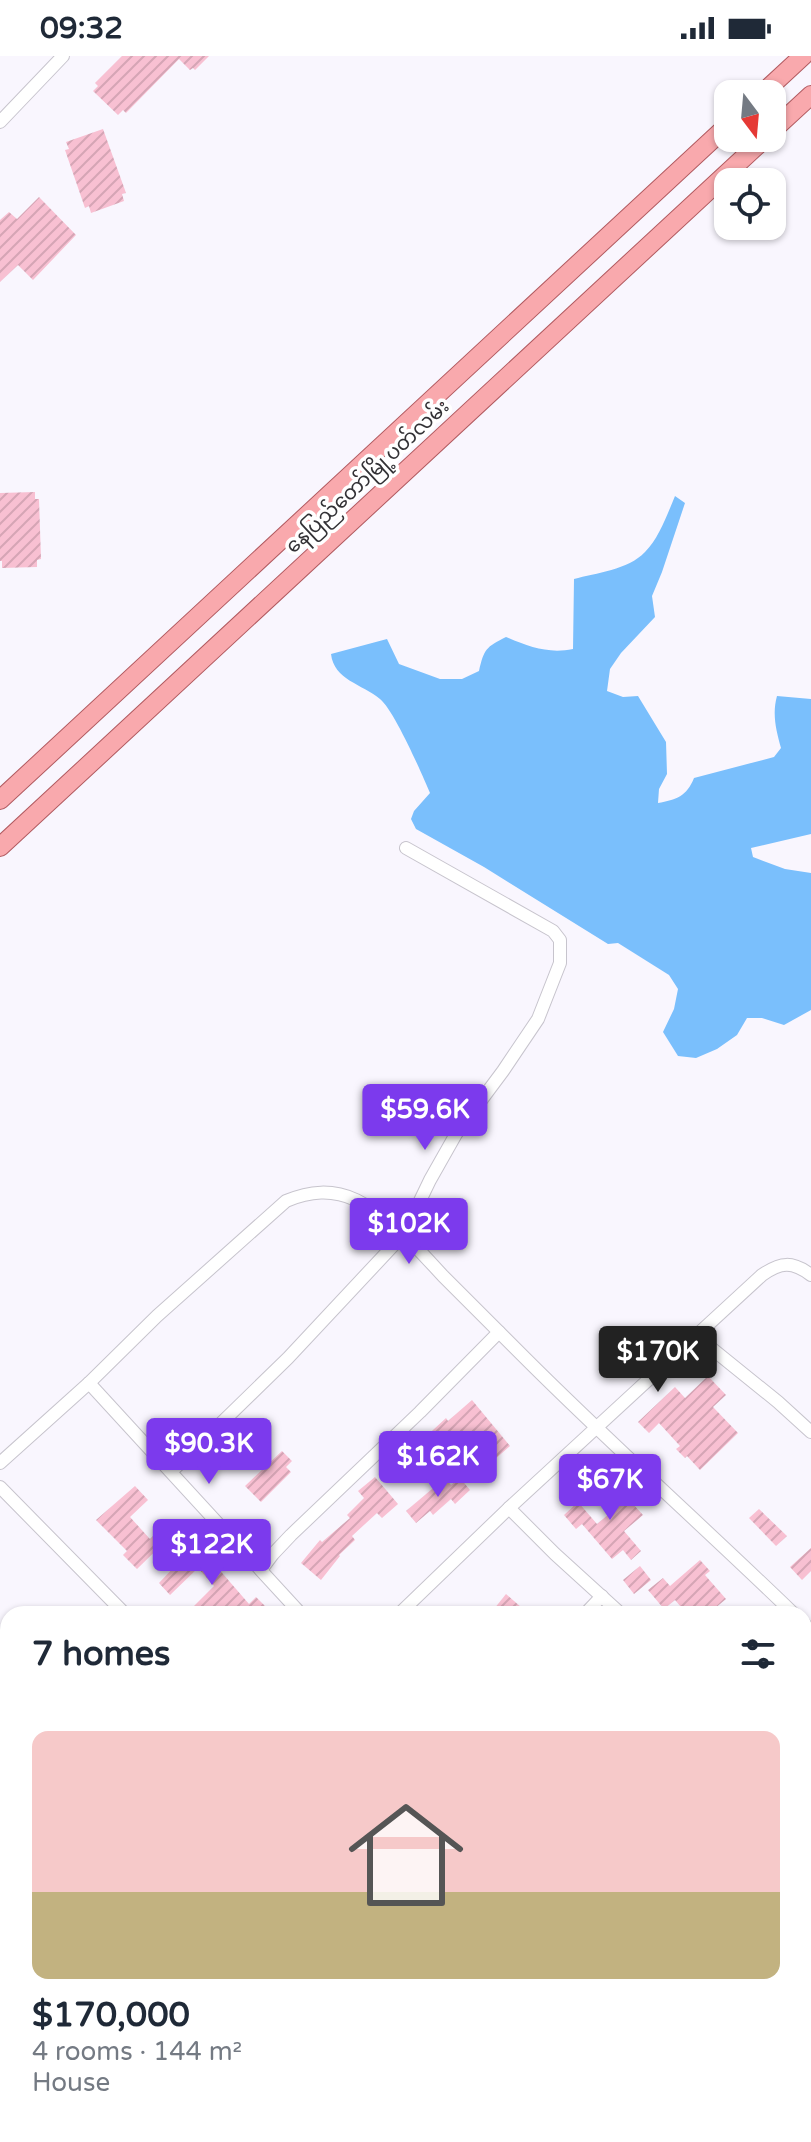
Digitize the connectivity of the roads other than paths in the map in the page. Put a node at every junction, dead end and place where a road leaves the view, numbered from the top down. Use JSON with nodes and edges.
{"nodes":[{"id":1,"x":63,"y":56,"type":"edge"},
{"id":2,"x":803,"y":56,"type":"edge"},
{"id":3,"x":777,"y":80,"type":"edge"},
{"id":4,"x":811,"y":95,"type":"edge"},
{"id":5,"x":786,"y":118,"type":"edge"},
{"id":6,"x":0,"y":122,"type":"edge"},
{"id":7,"x":714,"y":138,"type":"edge"},
{"id":8,"x":750,"y":152,"type":"edge"},
{"id":9,"x":0,"y":800,"type":"edge"},
{"id":10,"x":0,"y":847,"type":"edge"},
{"id":11,"x":406,"y":848,"type":"dead end"},
{"id":12,"x":404,"y":1234,"type":"junction"},
{"id":13,"x":811,"y":1275,"type":"edge"},
{"id":14,"x":499,"y":1332,"type":"junction"},
{"id":15,"x":695,"y":1335,"type":"junction"},
{"id":16,"x":89,"y":1383,"type":"junction"},
{"id":17,"x":596,"y":1427,"type":"junction"},
{"id":18,"x":811,"y":1432,"type":"edge"},
{"id":19,"x":0,"y":1463,"type":"edge"},
{"id":20,"x":172,"y":1471,"type":"junction"},
{"id":21,"x":0,"y":1487,"type":"edge"},
{"id":22,"x":509,"y":1508,"type":"junction"},
{"id":23,"x":261,"y":1570,"type":"junction"},
{"id":24,"x":602,"y":1596,"type":"junction"},
{"id":25,"x":117,"y":1606,"type":"edge"},
{"id":26,"x":294,"y":1606,"type":"edge"},
{"id":27,"x":407,"y":1606,"type":"edge"},
{"id":28,"x":593,"y":1606,"type":"edge"},
{"id":29,"x":613,"y":1606,"type":"edge"},
{"id":30,"x":786,"y":1606,"type":"edge"}],
"edges":[{"from":1,"to":6,"type":"street"},
{"from":2,"to":3,"type":"main road"},
{"from":4,"to":5,"type":"main road"},
{"from":7,"to":9,"type":"main road"},
{"from":8,"to":10,"type":"main road","name":"နေပြည်တော်မြို့ပတ်လမ်း"},
{"from":11,"to":12,"type":"street"},
{"from":12,"to":14,"type":"street"},
{"from":12,"to":16,"type":"street"},
{"from":12,"to":20,"type":"street"},
{"from":13,"to":15,"type":"street"},
{"from":14,"to":17,"type":"street"},
{"from":14,"to":23,"type":"street"},
{"from":15,"to":17,"type":"street"},
{"from":15,"to":18,"type":"street"},
{"from":16,"to":19,"type":"street"},
{"from":16,"to":20,"type":"street"},
{"from":17,"to":22,"type":"street"},
{"from":17,"to":30,"type":"street"},
{"from":20,"to":23,"type":"street"},
{"from":21,"to":25,"type":"street"},
{"from":22,"to":24,"type":"street"},
{"from":22,"to":27,"type":"street"},
{"from":23,"to":26,"type":"street"},
{"from":24,"to":28,"type":"street"},
{"from":24,"to":29,"type":"street"}]}
